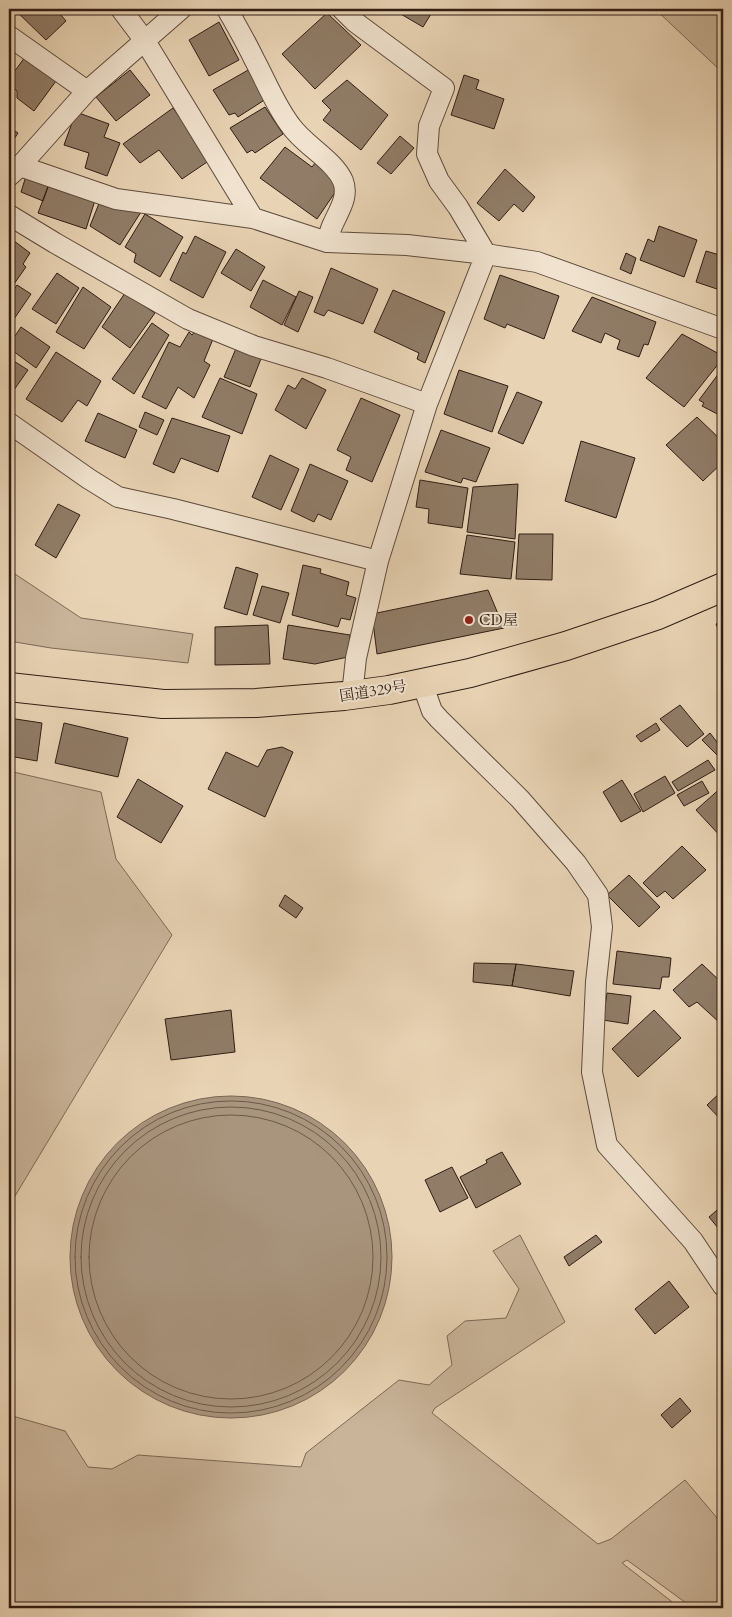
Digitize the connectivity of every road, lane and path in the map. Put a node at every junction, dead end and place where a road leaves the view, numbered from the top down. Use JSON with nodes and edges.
{"nodes":[{"id":1,"x":121,"y":9,"type":"edge"},
{"id":2,"x":181,"y":9,"type":"edge"},
{"id":3,"x":226,"y":9,"type":"edge"},
{"id":4,"x":354,"y":13,"type":"edge"},
{"id":5,"x":9,"y":36,"type":"edge"},
{"id":6,"x":145,"y":41,"type":"junction"},
{"id":7,"x":87,"y":91,"type":"junction"},
{"id":8,"x":14,"y":171,"type":"edge"},
{"id":9,"x":9,"y":215,"type":"edge"},
{"id":10,"x":253,"y":218,"type":"junction"},
{"id":11,"x":327,"y":242,"type":"junction"},
{"id":12,"x":486,"y":254,"type":"junction"},
{"id":13,"x":723,"y":329,"type":"edge"},
{"id":14,"x":426,"y":404,"type":"junction"},
{"id":15,"x":9,"y":423,"type":"edge"},
{"id":16,"x":378,"y":561,"type":"junction"},
{"id":17,"x":723,"y":587,"type":"edge"},
{"id":18,"x":422,"y":683,"type":"junction"},
{"id":19,"x":9,"y":687,"type":"edge"},
{"id":20,"x":352,"y":695,"type":"junction"},
{"id":21,"x":723,"y":1286,"type":"edge"}],
"edges":[{"from":1,"to":6,"type":"street"},
{"from":2,"to":6,"type":"street"},
{"from":3,"to":11,"type":"street"},
{"from":4,"to":12,"type":"street"},
{"from":5,"to":7,"type":"street"},
{"from":6,"to":7,"type":"street"},
{"from":6,"to":10,"type":"street"},
{"from":7,"to":8,"type":"street"},
{"from":8,"to":10,"type":"street"},
{"from":9,"to":14,"type":"street"},
{"from":10,"to":11,"type":"street"},
{"from":11,"to":12,"type":"street"},
{"from":12,"to":13,"type":"street"},
{"from":12,"to":14,"type":"street"},
{"from":14,"to":16,"type":"street"},
{"from":15,"to":16,"type":"street"},
{"from":16,"to":20,"type":"street"},
{"from":17,"to":18,"type":"highway","name":"国道329号"},
{"from":18,"to":20,"type":"highway","name":"国道329号"},
{"from":18,"to":21,"type":"street"},
{"from":19,"to":20,"type":"highway","name":"国道329号"}]}
